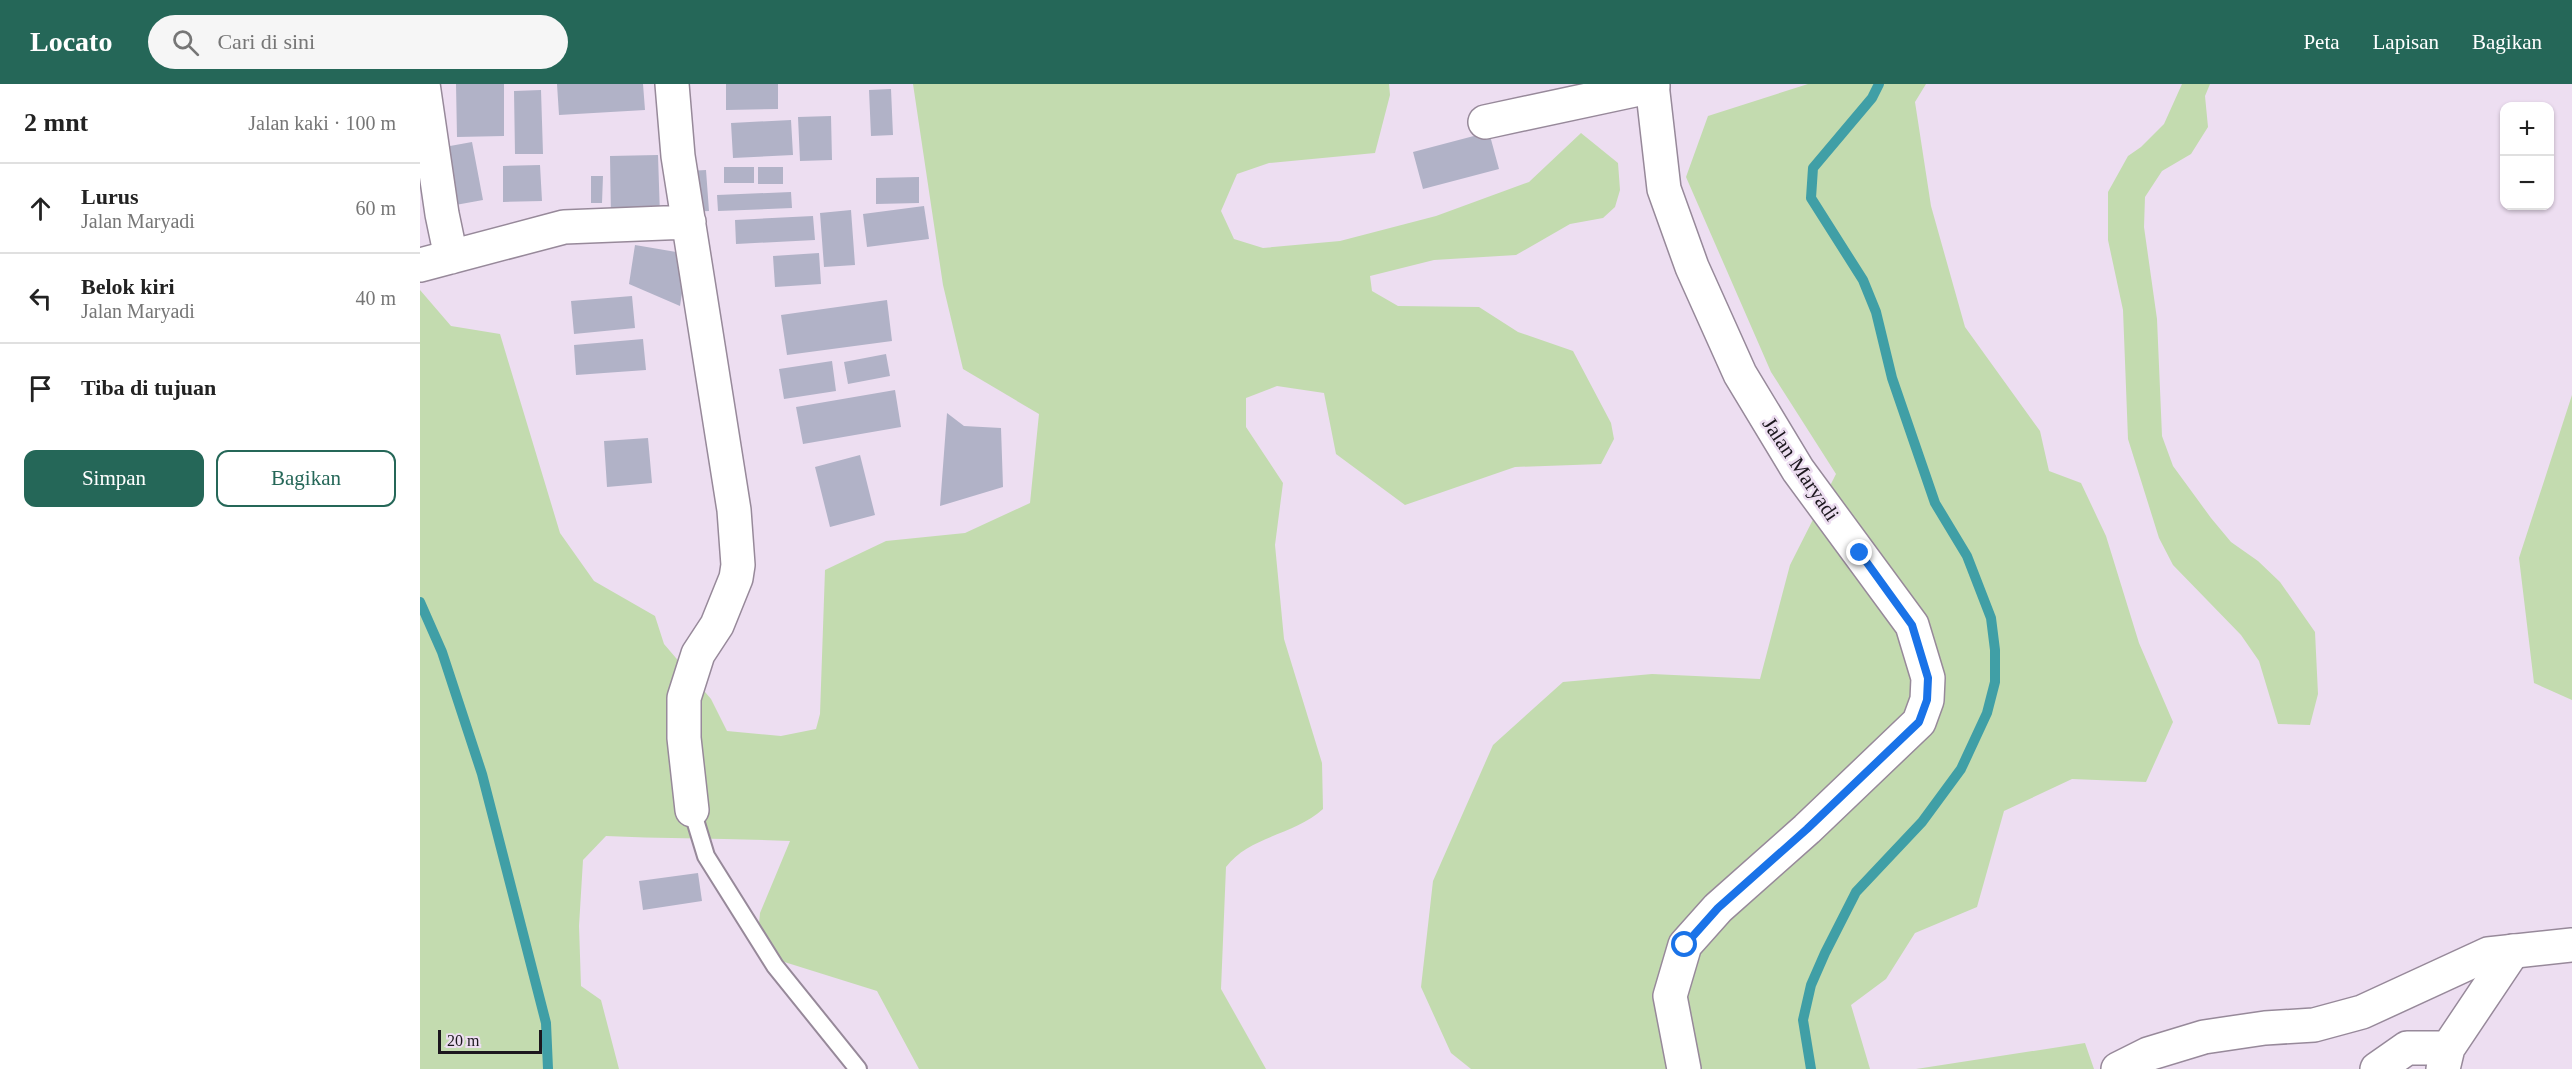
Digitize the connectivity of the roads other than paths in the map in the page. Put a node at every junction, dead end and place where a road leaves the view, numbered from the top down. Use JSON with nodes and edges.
{"nodes":[{"id":1,"x":423,"y":84,"type":"edge"},
{"id":2,"x":672,"y":84,"type":"edge"},
{"id":3,"x":1652,"y":85,"type":"edge"},
{"id":4,"x":1485,"y":122,"type":"dead end"},
{"id":5,"x":689,"y":222,"type":"junction"},
{"id":6,"x":451,"y":257,"type":"junction"},
{"id":7,"x":420,"y":266,"type":"edge"},
{"id":8,"x":692,"y":810,"type":"joint"},
{"id":9,"x":2572,"y":945,"type":"edge"},
{"id":10,"x":2513,"y":951,"type":"junction"},
{"id":11,"x":2445,"y":1058,"type":"edge"},
{"id":12,"x":858,"y":1069,"type":"edge"},
{"id":13,"x":1684,"y":1069,"type":"edge"},
{"id":14,"x":2118,"y":1069,"type":"edge"},
{"id":15,"x":2377,"y":1069,"type":"edge"}],
"edges":[{"from":1,"to":6,"type":"street"},
{"from":2,"to":5,"type":"street"},
{"from":3,"to":4,"type":"street"},
{"from":3,"to":13,"type":"street","name":"Jalan Maryadi"},
{"from":5,"to":6,"type":"street"},
{"from":5,"to":8,"type":"street"},
{"from":6,"to":7,"type":"street"},
{"from":8,"to":12,"type":"lane"},
{"from":9,"to":10,"type":"street"},
{"from":10,"to":11,"type":"street"},
{"from":10,"to":14,"type":"street"},
{"from":11,"to":15,"type":"street"}]}
